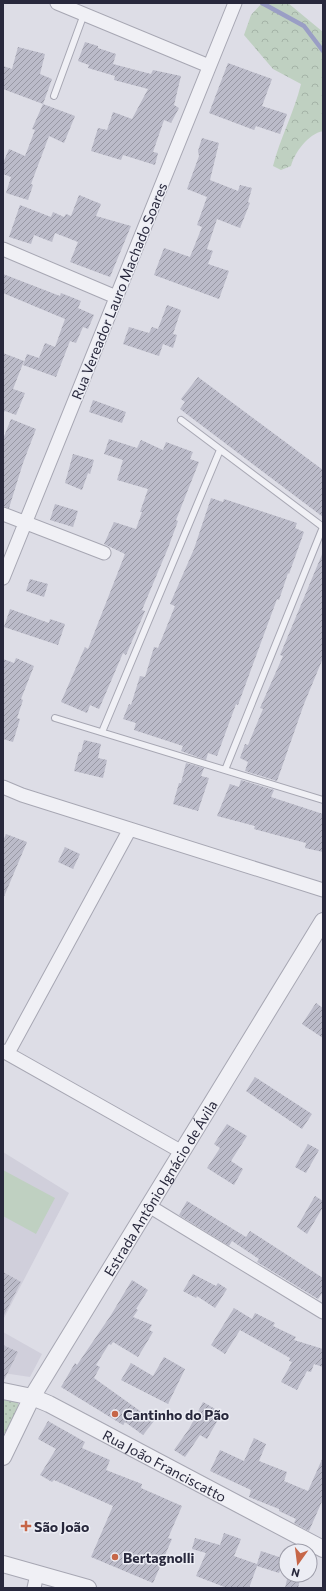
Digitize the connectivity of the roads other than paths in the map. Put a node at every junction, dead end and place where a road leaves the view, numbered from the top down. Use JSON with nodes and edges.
{"nodes":[{"id":1,"x":57,"y":3,"type":"edge"},
{"id":2,"x":235,"y":3,"type":"edge"},
{"id":3,"x":84,"y":14,"type":"junction"},
{"id":4,"x":209,"y":66,"type":"junction"},
{"id":5,"x":54,"y":96,"type":"dead end"},
{"id":6,"x":3,"y":249,"type":"edge"},
{"id":7,"x":116,"y":297,"type":"junction"},
{"id":8,"x":181,"y":420,"type":"dead end"},
{"id":9,"x":220,"y":450,"type":"junction"},
{"id":10,"x":3,"y":514,"type":"edge"},
{"id":11,"x":25,"y":523,"type":"junction"},
{"id":12,"x":323,"y":527,"type":"edge"},
{"id":13,"x":104,"y":554,"type":"dead end"},
{"id":14,"x":3,"y":578,"type":"edge"},
{"id":15,"x":55,"y":718,"type":"dead end"},
{"id":16,"x":102,"y":732,"type":"junction"},
{"id":17,"x":225,"y":770,"type":"junction"},
{"id":18,"x":3,"y":787,"type":"edge"},
{"id":19,"x":323,"y":800,"type":"edge"},
{"id":20,"x":130,"y":829,"type":"junction"},
{"id":21,"x":323,"y":890,"type":"edge"},
{"id":22,"x":323,"y":921,"type":"edge"},
{"id":23,"x":6,"y":1052,"type":"edge"},
{"id":24,"x":182,"y":1152,"type":"junction"},
{"id":25,"x":149,"y":1206,"type":"junction"},
{"id":26,"x":323,"y":1312,"type":"edge"},
{"id":27,"x":3,"y":1392,"type":"edge"},
{"id":28,"x":32,"y":1397,"type":"junction"},
{"id":29,"x":4,"y":1450,"type":"edge"},
{"id":30,"x":323,"y":1549,"type":"edge"},
{"id":31,"x":3,"y":1564,"type":"edge"},
{"id":32,"x":36,"y":1581,"type":"edge"},
{"id":33,"x":88,"y":1588,"type":"edge"}],
"edges":[{"from":1,"to":3,"type":"street"},
{"from":2,"to":4,"type":"street","name":"Rua Vereador Lauro Machado Soares"},
{"from":3,"to":4,"type":"street"},
{"from":3,"to":5,"type":"lane"},
{"from":4,"to":7,"type":"street","name":"Rua Vereador Lauro Machado Soares"},
{"from":6,"to":7,"type":"street"},
{"from":7,"to":11,"type":"street","name":"Rua Vereador Lauro Machado Soares"},
{"from":8,"to":9,"type":"lane"},
{"from":9,"to":12,"type":"lane"},
{"from":9,"to":16,"type":"lane"},
{"from":10,"to":11,"type":"street"},
{"from":11,"to":13,"type":"street"},
{"from":11,"to":14,"type":"street","name":"Rua Vereador Lauro Machado Soares"},
{"from":12,"to":17,"type":"lane"},
{"from":15,"to":16,"type":"lane"},
{"from":16,"to":17,"type":"lane"},
{"from":17,"to":19,"type":"lane"},
{"from":18,"to":20,"type":"street"},
{"from":20,"to":21,"type":"street"},
{"from":20,"to":23,"type":"street"},
{"from":22,"to":24,"type":"street","name":"Estrada Antônio Ignácio de Ávila"},
{"from":23,"to":24,"type":"street"},
{"from":24,"to":25,"type":"street","name":"Estrada Antônio Ignácio de Ávila"},
{"from":25,"to":26,"type":"street"},
{"from":25,"to":28,"type":"street","name":"Estrada Antônio Ignácio de Ávila"},
{"from":27,"to":28,"type":"street","name":"Rua João Franciscatto"},
{"from":28,"to":29,"type":"street","name":"Estrada Antônio Ignácio de Ávila"},
{"from":28,"to":30,"type":"street","name":"Rua João Franciscatto"},
{"from":31,"to":32,"type":"street"},
{"from":32,"to":33,"type":"street"}]}
